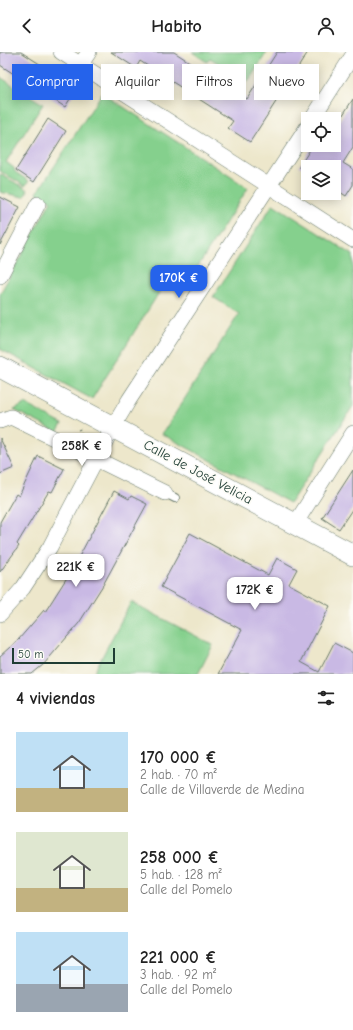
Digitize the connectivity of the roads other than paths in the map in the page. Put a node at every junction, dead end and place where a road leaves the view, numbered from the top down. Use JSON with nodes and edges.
{"nodes":[{"id":1,"x":62,"y":52,"type":"edge"},
{"id":2,"x":353,"y":55,"type":"edge"},
{"id":3,"x":85,"y":58,"type":"edge"},
{"id":4,"x":316,"y":112,"type":"edge"},
{"id":5,"x":301,"y":137,"type":"edge"},
{"id":6,"x":269,"y":187,"type":"junction"},
{"id":7,"x":38,"y":204,"type":"dead end"},
{"id":8,"x":353,"y":240,"type":"edge"},
{"id":9,"x":0,"y":276,"type":"edge"},
{"id":10,"x":0,"y":367,"type":"edge"},
{"id":11,"x":5,"y":419,"type":"edge"},
{"id":12,"x":113,"y":427,"type":"junction"},
{"id":13,"x":353,"y":433,"type":"edge"},
{"id":14,"x":97,"y":460,"type":"junction"},
{"id":15,"x":170,"y":496,"type":"dead end"},
{"id":16,"x":295,"y":524,"type":"junction"},
{"id":17,"x":353,"y":555,"type":"edge"},
{"id":18,"x":0,"y":614,"type":"edge"}],
"edges":[{"from":1,"to":3,"type":"street"},
{"from":2,"to":4,"type":"street"},
{"from":3,"to":6,"type":"street"},
{"from":5,"to":6,"type":"street"},
{"from":6,"to":8,"type":"street"},
{"from":6,"to":12,"type":"street"},
{"from":7,"to":9,"type":"street"},
{"from":10,"to":12,"type":"street","name":"Calle de José Velicia"},
{"from":11,"to":14,"type":"street"},
{"from":12,"to":14,"type":"street"},
{"from":12,"to":16,"type":"street","name":"Calle de José Velicia"},
{"from":13,"to":16,"type":"street"},
{"from":14,"to":15,"type":"street"},
{"from":14,"to":18,"type":"street"},
{"from":16,"to":17,"type":"street","name":"Calle de José Velicia"}]}
